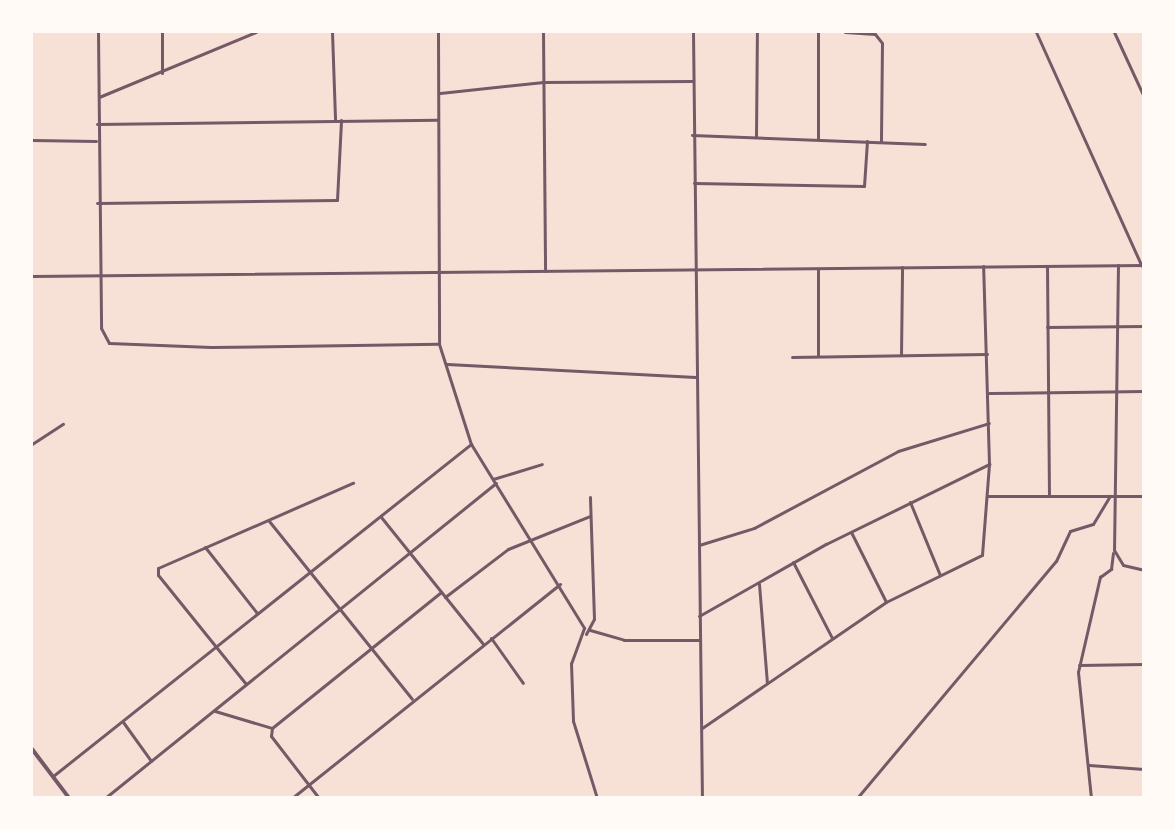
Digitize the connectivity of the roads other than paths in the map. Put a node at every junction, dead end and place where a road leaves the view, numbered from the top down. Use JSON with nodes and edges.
{"nodes":[{"id":1,"x":98,"y":32,"type":"edge"},
{"id":2,"x":162,"y":32,"type":"edge"},
{"id":3,"x":256,"y":32,"type":"edge"},
{"id":4,"x":332,"y":32,"type":"edge"},
{"id":5,"x":438,"y":32,"type":"edge"},
{"id":6,"x":543,"y":32,"type":"edge"},
{"id":7,"x":693,"y":32,"type":"edge"},
{"id":8,"x":757,"y":32,"type":"edge"},
{"id":9,"x":818,"y":32,"type":"edge"},
{"id":10,"x":845,"y":32,"type":"edge"},
{"id":11,"x":1036,"y":32,"type":"edge"},
{"id":12,"x":1114,"y":32,"type":"edge"},
{"id":13,"x":162,"y":73,"type":"junction"},
{"id":14,"x":693,"y":81,"type":"junction"},
{"id":15,"x":543,"y":82,"type":"junction"},
{"id":16,"x":440,"y":93,"type":"junction"},
{"id":17,"x":99,"y":97,"type":"junction"},
{"id":18,"x":1143,"y":97,"type":"edge"},
{"id":19,"x":335,"y":120,"type":"junction"},
{"id":20,"x":341,"y":120,"type":"junction"},
{"id":21,"x":437,"y":120,"type":"junction"},
{"id":22,"x":97,"y":123,"type":"junction"},
{"id":23,"x":692,"y":135,"type":"junction"},
{"id":24,"x":756,"y":137,"type":"junction"},
{"id":25,"x":818,"y":139,"type":"junction"},
{"id":26,"x":32,"y":141,"type":"edge"},
{"id":27,"x":96,"y":141,"type":"junction"},
{"id":28,"x":867,"y":141,"type":"junction"},
{"id":29,"x":881,"y":141,"type":"junction"},
{"id":30,"x":925,"y":144,"type":"dead end"},
{"id":31,"x":694,"y":183,"type":"junction"},
{"id":32,"x":97,"y":203,"type":"junction"},
{"id":33,"x":1118,"y":265,"type":"junction"},
{"id":34,"x":1142,"y":265,"type":"edge"},
{"id":35,"x":983,"y":266,"type":"junction"},
{"id":36,"x":1047,"y":266,"type":"junction"},
{"id":37,"x":902,"y":267,"type":"junction"},
{"id":38,"x":696,"y":269,"type":"junction"},
{"id":39,"x":818,"y":269,"type":"junction"},
{"id":40,"x":436,"y":271,"type":"junction"},
{"id":41,"x":545,"y":272,"type":"junction"},
{"id":42,"x":99,"y":275,"type":"junction"},
{"id":43,"x":32,"y":276,"type":"edge"},
{"id":44,"x":1117,"y":326,"type":"junction"},
{"id":45,"x":1143,"y":326,"type":"edge"},
{"id":46,"x":1047,"y":327,"type":"junction"},
{"id":47,"x":439,"y":344,"type":"junction"},
{"id":48,"x":987,"y":354,"type":"junction"},
{"id":49,"x":901,"y":355,"type":"junction"},
{"id":50,"x":818,"y":356,"type":"junction"},
{"id":51,"x":792,"y":357,"type":"dead end"},
{"id":52,"x":447,"y":364,"type":"junction"},
{"id":53,"x":696,"y":377,"type":"junction"},
{"id":54,"x":1116,"y":391,"type":"junction"},
{"id":55,"x":1143,"y":391,"type":"edge"},
{"id":56,"x":1048,"y":392,"type":"junction"},
{"id":57,"x":989,"y":393,"type":"junction"},
{"id":58,"x":988,"y":423,"type":"junction"},
{"id":59,"x":63,"y":424,"type":"dead end"},
{"id":60,"x":32,"y":444,"type":"edge"},
{"id":61,"x":471,"y":444,"type":"junction"},
{"id":62,"x":542,"y":464,"type":"dead end"},
{"id":63,"x":989,"y":464,"type":"junction"},
{"id":64,"x":493,"y":479,"type":"junction"},
{"id":65,"x":353,"y":483,"type":"dead end"},
{"id":66,"x":496,"y":483,"type":"junction"},
{"id":67,"x":987,"y":496,"type":"junction"},
{"id":68,"x":1049,"y":496,"type":"junction"},
{"id":69,"x":1110,"y":496,"type":"junction"},
{"id":70,"x":1116,"y":496,"type":"junction"},
{"id":71,"x":1143,"y":496,"type":"edge"},
{"id":72,"x":590,"y":497,"type":"dead end"},
{"id":73,"x":910,"y":502,"type":"junction"},
{"id":74,"x":380,"y":516,"type":"junction"},
{"id":75,"x":590,"y":516,"type":"junction"},
{"id":76,"x":268,"y":520,"type":"junction"},
{"id":77,"x":851,"y":531,"type":"junction"},
{"id":78,"x":530,"y":537,"type":"junction"},
{"id":79,"x":698,"y":545,"type":"junction"},
{"id":80,"x":205,"y":548,"type":"junction"},
{"id":81,"x":1114,"y":550,"type":"junction"},
{"id":82,"x":410,"y":555,"type":"junction"},
{"id":83,"x":793,"y":562,"type":"junction"},
{"id":84,"x":1143,"y":570,"type":"edge"},
{"id":85,"x":309,"y":571,"type":"junction"},
{"id":86,"x":940,"y":575,"type":"junction"},
{"id":87,"x":759,"y":583,"type":"junction"},
{"id":88,"x":560,"y":584,"type":"junction"},
{"id":89,"x":441,"y":592,"type":"junction"},
{"id":90,"x":445,"y":597,"type":"junction"},
{"id":91,"x":886,"y":602,"type":"junction"},
{"id":92,"x":340,"y":610,"type":"junction"},
{"id":93,"x":257,"y":613,"type":"junction"},
{"id":94,"x":699,"y":616,"type":"junction"},
{"id":95,"x":590,"y":630,"type":"junction"},
{"id":96,"x":585,"y":635,"type":"junction"},
{"id":97,"x":491,"y":638,"type":"junction"},
{"id":98,"x":832,"y":638,"type":"junction"},
{"id":99,"x":699,"y":639,"type":"junction"},
{"id":100,"x":483,"y":644,"type":"junction"},
{"id":101,"x":216,"y":646,"type":"junction"},
{"id":102,"x":371,"y":648,"type":"junction"},
{"id":103,"x":1143,"y":664,"type":"edge"},
{"id":104,"x":1079,"y":665,"type":"junction"},
{"id":105,"x":523,"y":683,"type":"dead end"},
{"id":106,"x":767,"y":683,"type":"junction"},
{"id":107,"x":246,"y":684,"type":"junction"},
{"id":108,"x":412,"y":699,"type":"junction"},
{"id":109,"x":215,"y":711,"type":"junction"},
{"id":110,"x":123,"y":722,"type":"junction"},
{"id":111,"x":272,"y":728,"type":"junction"},
{"id":112,"x":702,"y":729,"type":"junction"},
{"id":113,"x":32,"y":749,"type":"edge"},
{"id":114,"x":151,"y":761,"type":"junction"},
{"id":115,"x":1089,"y":765,"type":"junction"},
{"id":116,"x":1143,"y":769,"type":"edge"},
{"id":117,"x":53,"y":777,"type":"junction"},
{"id":118,"x":309,"y":784,"type":"junction"},
{"id":119,"x":69,"y":798,"type":"edge"},
{"id":120,"x":105,"y":798,"type":"edge"},
{"id":121,"x":292,"y":798,"type":"edge"},
{"id":122,"x":319,"y":798,"type":"edge"},
{"id":123,"x":597,"y":798,"type":"edge"},
{"id":124,"x":702,"y":798,"type":"edge"},
{"id":125,"x":857,"y":798,"type":"edge"},
{"id":126,"x":1091,"y":798,"type":"edge"}],
"edges":[{"from":1,"to":17,"type":"street"},
{"from":2,"to":13,"type":"street"},
{"from":3,"to":13,"type":"street"},
{"from":4,"to":19,"type":"street"},
{"from":5,"to":16,"type":"street"},
{"from":6,"to":15,"type":"street"},
{"from":7,"to":14,"type":"street"},
{"from":8,"to":24,"type":"street"},
{"from":9,"to":25,"type":"street"},
{"from":10,"to":29,"type":"street"},
{"from":11,"to":34,"type":"street"},
{"from":12,"to":18,"type":"street"},
{"from":13,"to":17,"type":"street"},
{"from":14,"to":15,"type":"street"},
{"from":14,"to":23,"type":"street"},
{"from":15,"to":16,"type":"street"},
{"from":15,"to":41,"type":"street"},
{"from":16,"to":21,"type":"street"},
{"from":17,"to":22,"type":"street"},
{"from":19,"to":20,"type":"street"},
{"from":19,"to":22,"type":"street"},
{"from":20,"to":21,"type":"street"},
{"from":20,"to":32,"type":"street"},
{"from":21,"to":40,"type":"street"},
{"from":22,"to":27,"type":"street"},
{"from":23,"to":24,"type":"street"},
{"from":23,"to":31,"type":"street"},
{"from":24,"to":25,"type":"street"},
{"from":25,"to":28,"type":"street"},
{"from":26,"to":27,"type":"street"},
{"from":27,"to":32,"type":"street"},
{"from":28,"to":29,"type":"street"},
{"from":28,"to":31,"type":"street"},
{"from":29,"to":30,"type":"street"},
{"from":31,"to":38,"type":"street"},
{"from":32,"to":42,"type":"street"},
{"from":33,"to":34,"type":"street"},
{"from":33,"to":36,"type":"street"},
{"from":33,"to":44,"type":"street"},
{"from":35,"to":36,"type":"street"},
{"from":35,"to":37,"type":"street"},
{"from":35,"to":48,"type":"street"},
{"from":36,"to":46,"type":"street"},
{"from":37,"to":39,"type":"street"},
{"from":37,"to":49,"type":"street"},
{"from":38,"to":39,"type":"street"},
{"from":38,"to":41,"type":"street"},
{"from":38,"to":53,"type":"street"},
{"from":39,"to":50,"type":"street"},
{"from":40,"to":41,"type":"street"},
{"from":40,"to":42,"type":"street"},
{"from":40,"to":47,"type":"street"},
{"from":42,"to":43,"type":"street"},
{"from":42,"to":47,"type":"street"},
{"from":44,"to":45,"type":"street"},
{"from":44,"to":46,"type":"street"},
{"from":44,"to":54,"type":"street"},
{"from":46,"to":56,"type":"street"},
{"from":47,"to":52,"type":"street"},
{"from":48,"to":49,"type":"street"},
{"from":48,"to":57,"type":"street"},
{"from":49,"to":50,"type":"street"},
{"from":50,"to":51,"type":"street"},
{"from":52,"to":53,"type":"street"},
{"from":52,"to":61,"type":"street"},
{"from":53,"to":79,"type":"street"},
{"from":54,"to":55,"type":"street"},
{"from":54,"to":56,"type":"street"},
{"from":54,"to":70,"type":"street"},
{"from":56,"to":57,"type":"street"},
{"from":56,"to":68,"type":"street"},
{"from":57,"to":58,"type":"street"},
{"from":58,"to":63,"type":"street"},
{"from":58,"to":79,"type":"street"},
{"from":59,"to":60,"type":"street"},
{"from":61,"to":64,"type":"street"},
{"from":61,"to":74,"type":"street"},
{"from":62,"to":64,"type":"street"},
{"from":63,"to":67,"type":"street"},
{"from":63,"to":73,"type":"street"},
{"from":64,"to":66,"type":"street"},
{"from":65,"to":76,"type":"street"},
{"from":66,"to":78,"type":"street"},
{"from":66,"to":82,"type":"street"},
{"from":67,"to":68,"type":"street"},
{"from":67,"to":86,"type":"street"},
{"from":68,"to":69,"type":"street"},
{"from":69,"to":70,"type":"street"},
{"from":69,"to":125,"type":"street"},
{"from":70,"to":71,"type":"street"},
{"from":70,"to":81,"type":"street"},
{"from":72,"to":75,"type":"street"},
{"from":73,"to":77,"type":"street"},
{"from":73,"to":86,"type":"street"},
{"from":74,"to":82,"type":"street"},
{"from":74,"to":85,"type":"street"},
{"from":75,"to":78,"type":"street"},
{"from":75,"to":95,"type":"street"},
{"from":76,"to":80,"type":"street"},
{"from":76,"to":85,"type":"street"},
{"from":77,"to":83,"type":"street"},
{"from":77,"to":91,"type":"street"},
{"from":78,"to":88,"type":"street"},
{"from":78,"to":90,"type":"street"},
{"from":79,"to":94,"type":"street"},
{"from":80,"to":93,"type":"street"},
{"from":80,"to":101,"type":"street"},
{"from":81,"to":84,"type":"street"},
{"from":81,"to":104,"type":"street"},
{"from":82,"to":89,"type":"street"},
{"from":82,"to":92,"type":"street"},
{"from":83,"to":87,"type":"street"},
{"from":83,"to":98,"type":"street"},
{"from":85,"to":92,"type":"street"},
{"from":85,"to":93,"type":"street"},
{"from":86,"to":91,"type":"street"},
{"from":87,"to":94,"type":"street"},
{"from":87,"to":106,"type":"street"},
{"from":88,"to":96,"type":"street"},
{"from":88,"to":97,"type":"street"},
{"from":89,"to":90,"type":"street"},
{"from":89,"to":102,"type":"street"},
{"from":90,"to":100,"type":"street"},
{"from":91,"to":98,"type":"street"},
{"from":92,"to":102,"type":"street"},
{"from":92,"to":107,"type":"street"},
{"from":93,"to":101,"type":"street"},
{"from":94,"to":99,"type":"street"},
{"from":95,"to":96,"type":"street"},
{"from":95,"to":99,"type":"street"},
{"from":96,"to":123,"type":"street"},
{"from":97,"to":100,"type":"street"},
{"from":97,"to":105,"type":"street"},
{"from":98,"to":106,"type":"street"},
{"from":99,"to":112,"type":"street"},
{"from":100,"to":108,"type":"street"},
{"from":101,"to":107,"type":"street"},
{"from":101,"to":110,"type":"street"},
{"from":102,"to":108,"type":"street"},
{"from":102,"to":111,"type":"street"},
{"from":103,"to":104,"type":"street"},
{"from":104,"to":115,"type":"street"},
{"from":106,"to":112,"type":"street"},
{"from":107,"to":109,"type":"street"},
{"from":108,"to":118,"type":"street"},
{"from":109,"to":111,"type":"street"},
{"from":109,"to":114,"type":"street"},
{"from":110,"to":114,"type":"street"},
{"from":110,"to":117,"type":"street"},
{"from":111,"to":118,"type":"street"},
{"from":112,"to":124,"type":"street"},
{"from":113,"to":117,"type":"street"},
{"from":114,"to":120,"type":"street"},
{"from":115,"to":116,"type":"street"},
{"from":115,"to":126,"type":"street"},
{"from":117,"to":119,"type":"street"},
{"from":118,"to":121,"type":"street"},
{"from":118,"to":122,"type":"street"}]}
